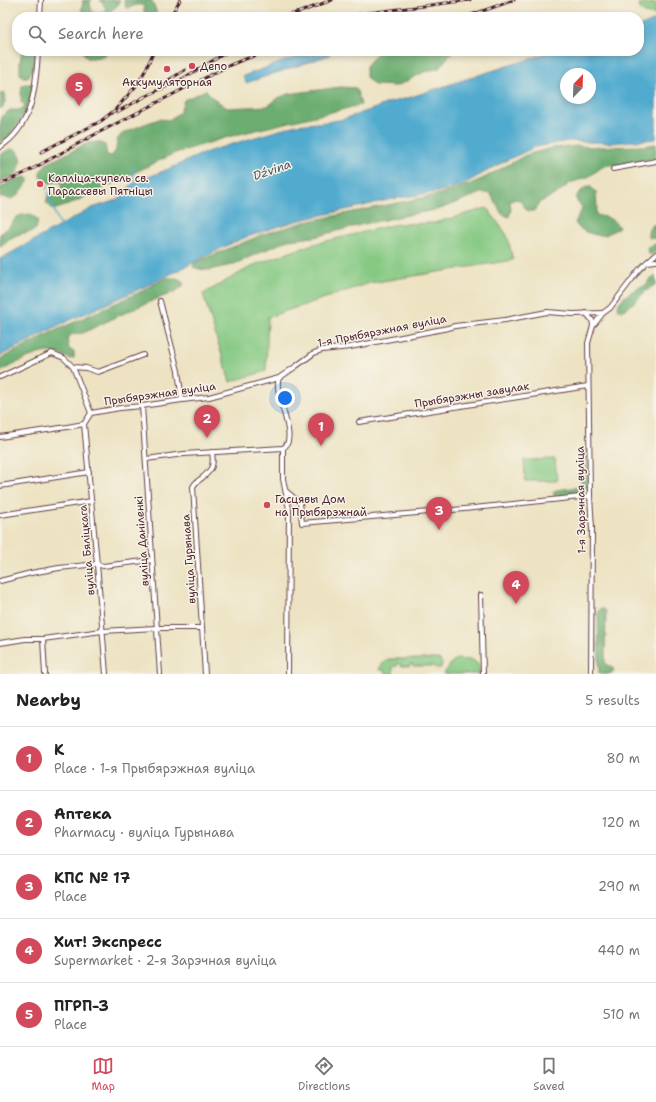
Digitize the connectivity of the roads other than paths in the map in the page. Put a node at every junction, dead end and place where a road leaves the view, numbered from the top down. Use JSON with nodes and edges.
{"nodes":[{"id":1,"x":41,"y":0,"type":"edge"},
{"id":2,"x":40,"y":12,"type":"edge"},
{"id":3,"x":38,"y":56,"type":"edge"},
{"id":4,"x":0,"y":147,"type":"edge"},
{"id":5,"x":656,"y":162,"type":"edge"},
{"id":6,"x":613,"y":169,"type":"dead end"},
{"id":7,"x":656,"y":254,"type":"edge"},
{"id":8,"x":656,"y":261,"type":"edge"},
{"id":9,"x":646,"y":262,"type":"junction"},
{"id":10,"x":160,"y":301,"type":"dead end"},
{"id":11,"x":603,"y":312,"type":"junction"},
{"id":12,"x":586,"y":313,"type":"junction"},
{"id":13,"x":593,"y":326,"type":"junction"},
{"id":14,"x":143,"y":355,"type":"dead end"},
{"id":15,"x":73,"y":367,"type":"junction"},
{"id":16,"x":0,"y":377,"type":"edge"},
{"id":17,"x":279,"y":378,"type":"junction"},
{"id":18,"x":588,"y":386,"type":"junction"},
{"id":19,"x":182,"y":400,"type":"junction"},
{"id":20,"x":142,"y":406,"type":"junction"},
{"id":21,"x":91,"y":413,"type":"junction"},
{"id":22,"x":359,"y":422,"type":"dead end"},
{"id":23,"x":84,"y":424,"type":"junction"},
{"id":24,"x":0,"y":437,"type":"edge"},
{"id":25,"x":283,"y":448,"type":"junction"},
{"id":26,"x":212,"y":452,"type":"junction"},
{"id":27,"x":146,"y":459,"type":"junction"},
{"id":28,"x":89,"y":472,"type":"junction"},
{"id":29,"x":0,"y":486,"type":"edge"},
{"id":30,"x":286,"y":490,"type":"junction"},
{"id":31,"x":590,"y":496,"type":"junction"},
{"id":32,"x":92,"y":501,"type":"junction"},
{"id":33,"x":0,"y":515,"type":"edge"},
{"id":34,"x":152,"y":560,"type":"junction"},
{"id":35,"x":97,"y":564,"type":"junction"},
{"id":36,"x":0,"y":581,"type":"edge"},
{"id":37,"x":482,"y":595,"type":"dead end"},
{"id":38,"x":156,"y":628,"type":"junction"},
{"id":39,"x":202,"y":628,"type":"junction"},
{"id":40,"x":102,"y":631,"type":"junction"},
{"id":41,"x":43,"y":639,"type":"junction"},
{"id":42,"x":0,"y":643,"type":"edge"},
{"id":43,"x":45,"y":674,"type":"edge"},
{"id":44,"x":106,"y":674,"type":"edge"},
{"id":45,"x":160,"y":674,"type":"edge"},
{"id":46,"x":205,"y":674,"type":"edge"},
{"id":47,"x":288,"y":674,"type":"edge"},
{"id":48,"x":483,"y":674,"type":"edge"},
{"id":49,"x":592,"y":674,"type":"edge"}],
"edges":[{"from":1,"to":2,"type":"street"},
{"from":3,"to":4,"type":"street"},
{"from":5,"to":6,"type":"street"},
{"from":7,"to":9,"type":"street","name":"1-я Зарэчная вуліца"},
{"from":8,"to":9,"type":"street"},
{"from":9,"to":11,"type":"street","name":"1-я Зарэчная вуліца"},
{"from":10,"to":19,"type":"street"},
{"from":11,"to":12,"type":"street","name":"1-я Прыбярэжная вуліца"},
{"from":11,"to":13,"type":"street","name":"1-я Зарэчная вуліца"},
{"from":12,"to":13,"type":"street"},
{"from":12,"to":17,"type":"street","name":"1-я Прыбярэжная вуліца"},
{"from":13,"to":18,"type":"street","name":"1-я Зарэчная вуліца"},
{"from":14,"to":15,"type":"street"},
{"from":15,"to":16,"type":"street"},
{"from":15,"to":21,"type":"street"},
{"from":17,"to":19,"type":"street","name":"Прыбярэжная вуліца"},
{"from":17,"to":25,"type":"street"},
{"from":18,"to":22,"type":"street","name":"Прыбярэжны завулак"},
{"from":18,"to":31,"type":"street","name":"1-я Зарэчная вуліца"},
{"from":19,"to":20,"type":"street","name":"Прыбярэжная вуліца"},
{"from":20,"to":21,"type":"street","name":"Прыбярэжная вуліца"},
{"from":20,"to":27,"type":"street","name":"вуліца Даніленкі"},
{"from":21,"to":23,"type":"street","name":"Прыбярэжная вуліца"},
{"from":23,"to":24,"type":"street"},
{"from":23,"to":28,"type":"street","name":"вуліца Бяліцкага"},
{"from":25,"to":26,"type":"street"},
{"from":25,"to":30,"type":"street"},
{"from":26,"to":27,"type":"street"},
{"from":26,"to":39,"type":"street","name":"вуліца Гурынава"},
{"from":27,"to":34,"type":"street","name":"вуліца Даніленкі"},
{"from":28,"to":29,"type":"street"},
{"from":28,"to":32,"type":"street","name":"вуліца Бяліцкага"},
{"from":30,"to":31,"type":"street"},
{"from":30,"to":47,"type":"street"},
{"from":31,"to":49,"type":"street","name":"1-я Зарэчная вуліца"},
{"from":32,"to":33,"type":"street"},
{"from":32,"to":35,"type":"street","name":"вуліца Бяліцкага"},
{"from":34,"to":35,"type":"street"},
{"from":34,"to":38,"type":"street","name":"вуліца Даніленкі"},
{"from":35,"to":36,"type":"street"},
{"from":35,"to":40,"type":"street","name":"вуліца Бяліцкага"},
{"from":37,"to":48,"type":"street"},
{"from":38,"to":39,"type":"street"},
{"from":38,"to":40,"type":"street"},
{"from":38,"to":45,"type":"street","name":"вуліца Даніленкі"},
{"from":39,"to":46,"type":"street","name":"вуліца Гурынава"},
{"from":40,"to":41,"type":"street"},
{"from":40,"to":44,"type":"street","name":"вуліца Бяліцкага"},
{"from":41,"to":42,"type":"street"},
{"from":41,"to":43,"type":"street"}]}
